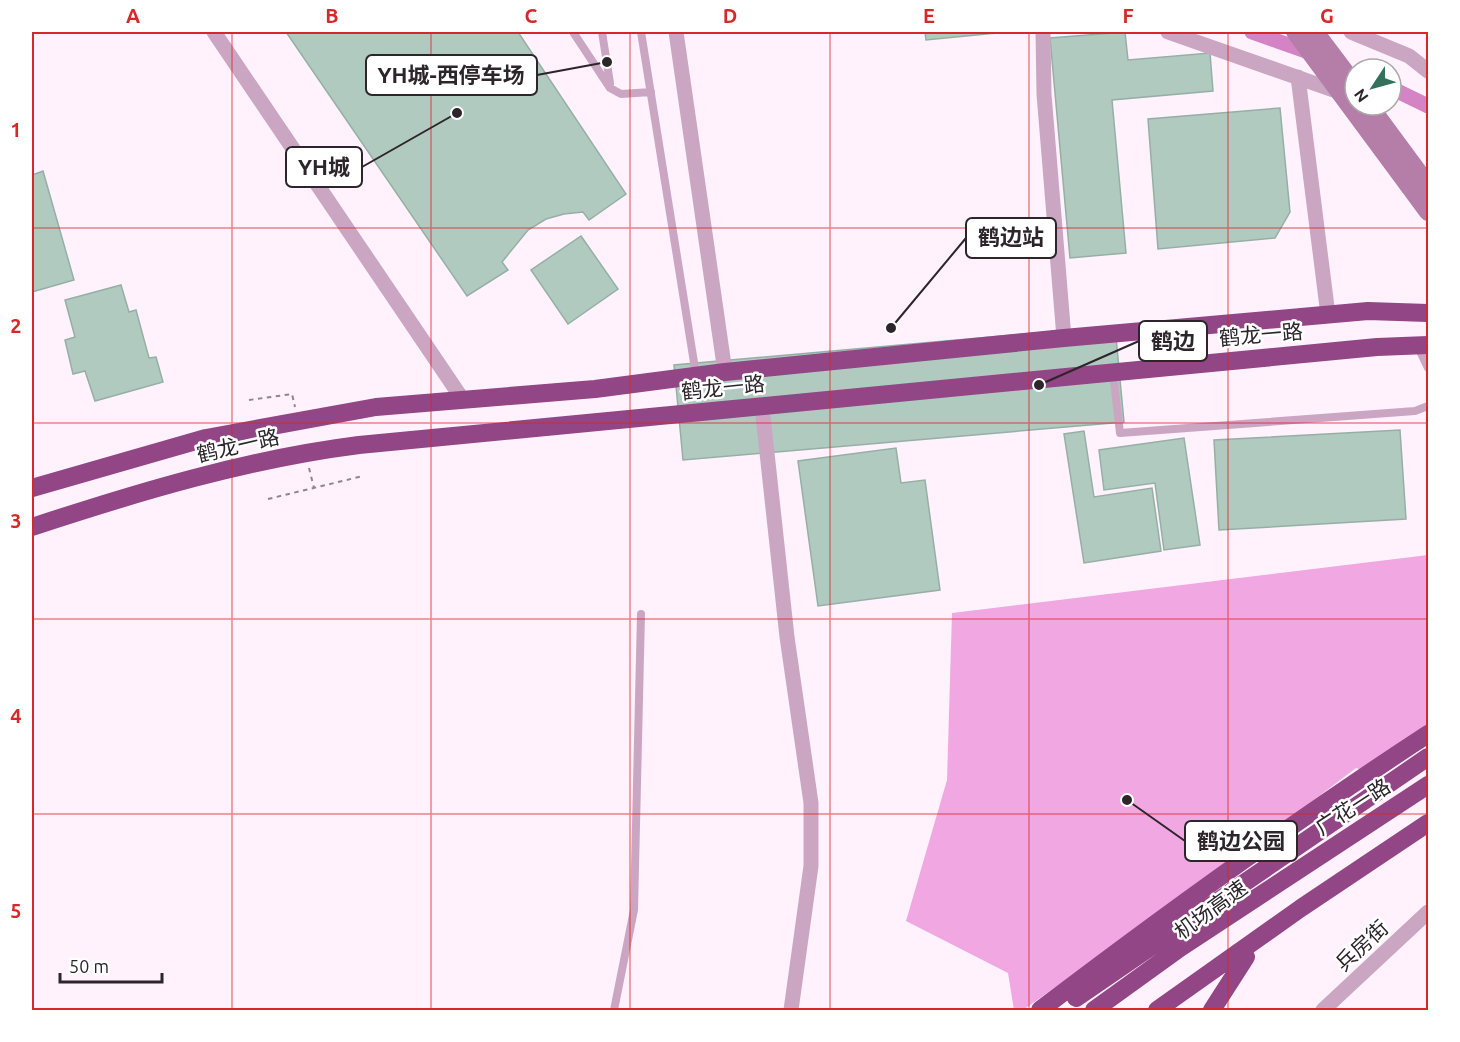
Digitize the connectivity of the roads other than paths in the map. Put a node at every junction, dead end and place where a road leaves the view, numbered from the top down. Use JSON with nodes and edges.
{"nodes":[{"id":1,"x":214,"y":32,"type":"edge"},
{"id":2,"x":573,"y":32,"type":"edge"},
{"id":3,"x":602,"y":32,"type":"edge"},
{"id":4,"x":642,"y":32,"type":"edge"},
{"id":5,"x":676,"y":32,"type":"edge"},
{"id":6,"x":1043,"y":32,"type":"edge"},
{"id":7,"x":1168,"y":32,"type":"edge"},
{"id":8,"x":1351,"y":32,"type":"edge"},
{"id":9,"x":1304,"y":34,"type":"edge"},
{"id":10,"x":1428,"y":71,"type":"edge"},
{"id":11,"x":1298,"y":77,"type":"junction"},
{"id":12,"x":1342,"y":87,"type":"edge"},
{"id":13,"x":610,"y":88,"type":"junction"},
{"id":14,"x":651,"y":92,"type":"junction"},
{"id":15,"x":1378,"y":117,"type":"edge"},
{"id":16,"x":1428,"y":186,"type":"edge"},
{"id":17,"x":1428,"y":212,"type":"edge"},
{"id":18,"x":1428,"y":313,"type":"edge"},
{"id":19,"x":1328,"y":315,"type":"junction"},
{"id":20,"x":1064,"y":338,"type":"junction"},
{"id":21,"x":1424,"y":344,"type":"edge"},
{"id":22,"x":1428,"y":368,"type":"edge"},
{"id":23,"x":725,"y":372,"type":"junction"},
{"id":24,"x":1112,"y":372,"type":"junction"},
{"id":25,"x":696,"y":375,"type":"junction"},
{"id":26,"x":463,"y":400,"type":"junction"},
{"id":27,"x":1428,"y":406,"type":"edge"},
{"id":28,"x":762,"y":407,"type":"junction"},
{"id":29,"x":32,"y":486,"type":"edge"},
{"id":30,"x":32,"y":526,"type":"edge"},
{"id":31,"x":641,"y":614,"type":"dead end"},
{"id":32,"x":1428,"y":734,"type":"edge"},
{"id":33,"x":1428,"y":757,"type":"edge"},
{"id":34,"x":1428,"y":784,"type":"edge"},
{"id":35,"x":1428,"y":790,"type":"edge"},
{"id":36,"x":1428,"y":823,"type":"edge"},
{"id":37,"x":1428,"y":835,"type":"edge"},
{"id":38,"x":1428,"y":912,"type":"edge"},
{"id":39,"x":1246,"y":957,"type":"junction"},
{"id":40,"x":614,"y":1011,"type":"edge"},
{"id":41,"x":790,"y":1011,"type":"edge"},
{"id":42,"x":1040,"y":1011,"type":"edge"},
{"id":43,"x":1059,"y":1011,"type":"edge"},
{"id":44,"x":1094,"y":1011,"type":"edge"},
{"id":45,"x":1112,"y":1011,"type":"edge"},
{"id":46,"x":1157,"y":1011,"type":"edge"},
{"id":47,"x":1170,"y":1011,"type":"edge"},
{"id":48,"x":1212,"y":1011,"type":"edge"},
{"id":49,"x":1323,"y":1011,"type":"edge"}],
"edges":[{"from":1,"to":26,"type":"street"},
{"from":2,"to":13,"type":"lane"},
{"from":3,"to":13,"type":"lane"},
{"from":4,"to":14,"type":"lane"},
{"from":5,"to":23,"type":"street"},
{"from":6,"to":20,"type":"street"},
{"from":7,"to":11,"type":"street"},
{"from":8,"to":10,"type":"street"},
{"from":9,"to":12,"type":"street"},
{"from":9,"to":12,"type":"street"},
{"from":11,"to":12,"type":"street"},
{"from":11,"to":19,"type":"street"},
{"from":12,"to":17,"type":"street"},
{"from":13,"to":14,"type":"lane"},
{"from":14,"to":25,"type":"lane"},
{"from":15,"to":16,"type":"street"},
{"from":18,"to":19,"type":"highway","name":"鹤龙一路"},
{"from":19,"to":20,"type":"highway","name":"鹤龙一路"},
{"from":20,"to":23,"type":"highway","name":"鹤龙一路"},
{"from":21,"to":22,"type":"lane"},
{"from":21,"to":24,"type":"highway","name":"鹤龙一路"},
{"from":23,"to":25,"type":"highway","name":"鹤龙一路"},
{"from":24,"to":27,"type":"lane"},
{"from":24,"to":28,"type":"highway","name":"鹤龙一路"},
{"from":25,"to":26,"type":"highway","name":"鹤龙一路"},
{"from":26,"to":29,"type":"highway","name":"鹤龙一路"},
{"from":28,"to":30,"type":"highway","name":"鹤龙一路"},
{"from":28,"to":41,"type":"street"},
{"from":31,"to":40,"type":"lane"},
{"from":32,"to":42,"type":"highway"},
{"from":33,"to":43,"type":"highway"},
{"from":34,"to":44,"type":"highway","name":"广花一路"},
{"from":35,"to":45,"type":"highway","name":"机场高速"},
{"from":36,"to":46,"type":"highway"},
{"from":37,"to":39,"type":"highway"},
{"from":38,"to":49,"type":"street","name":"兵房街"},
{"from":39,"to":47,"type":"highway"},
{"from":39,"to":48,"type":"highway"}]}
